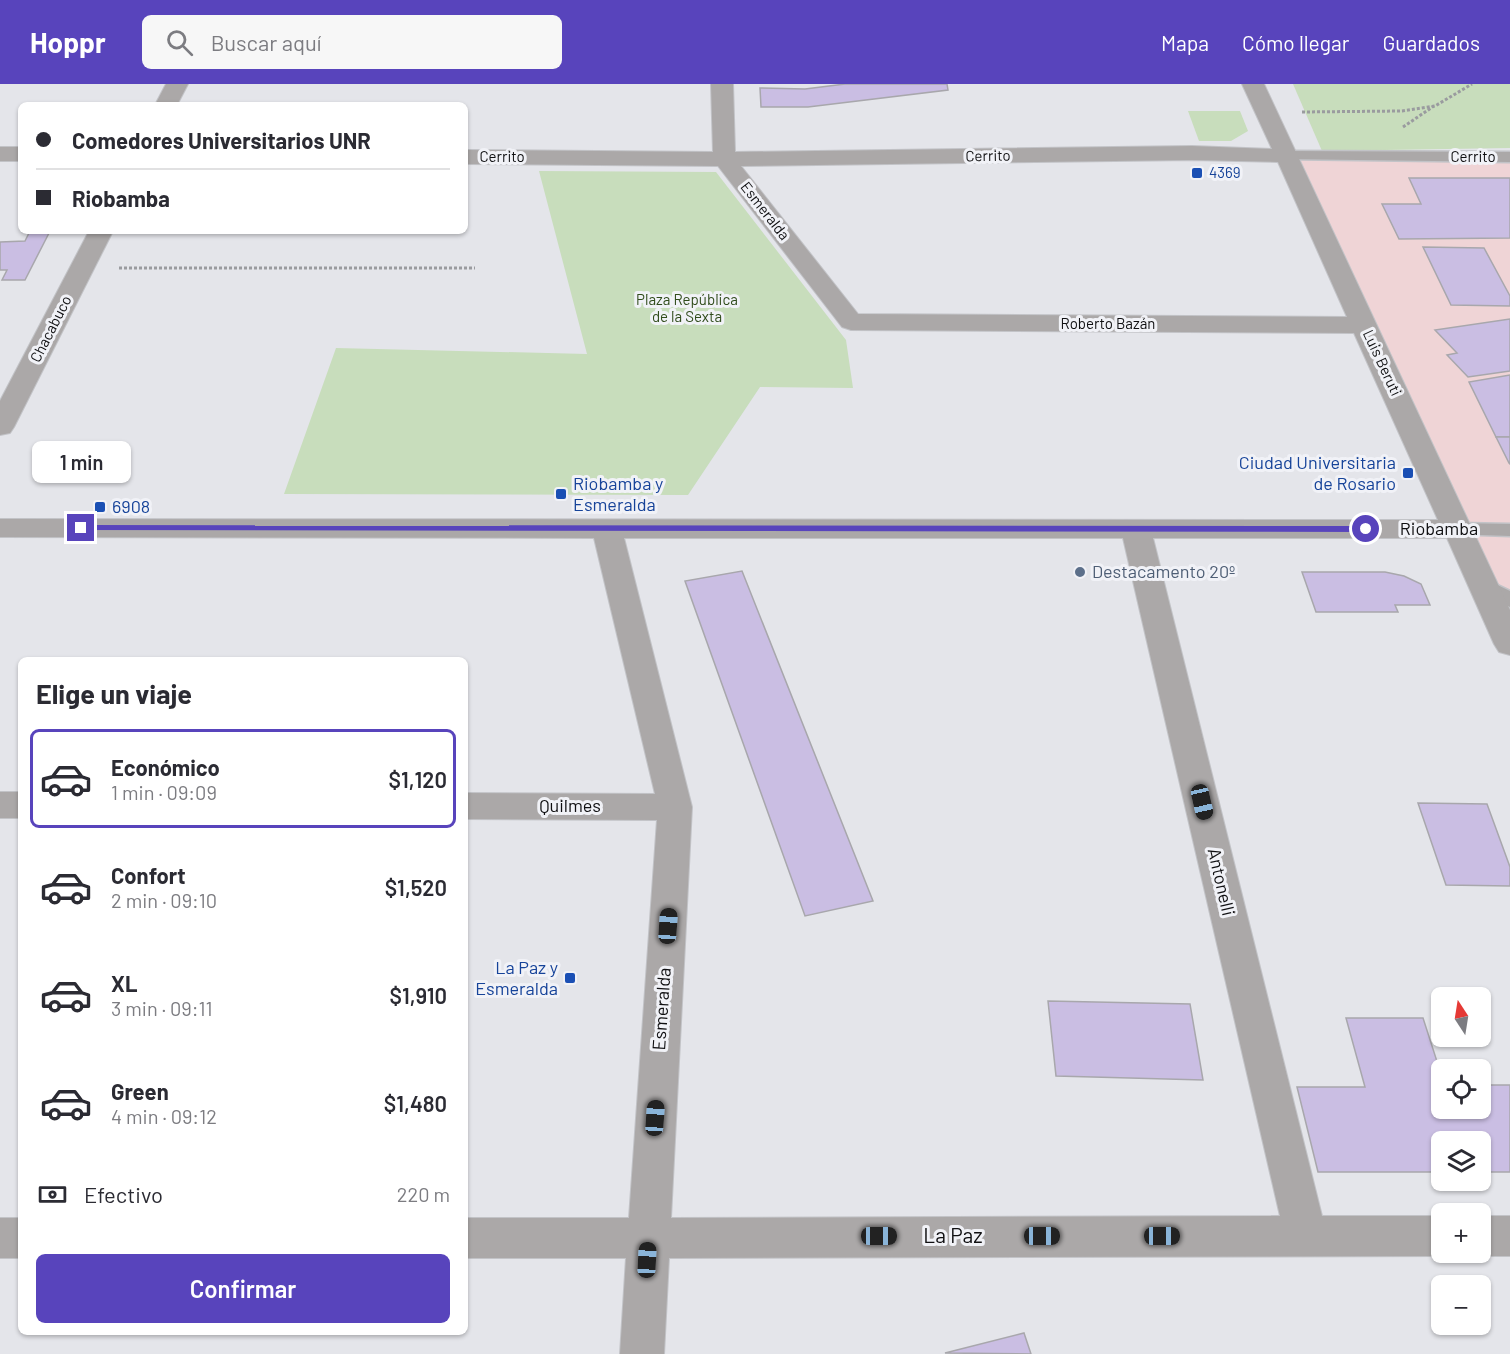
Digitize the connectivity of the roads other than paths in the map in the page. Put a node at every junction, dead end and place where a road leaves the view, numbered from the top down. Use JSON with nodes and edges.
{"nodes":[{"id":1,"x":177,"y":84,"type":"edge"},
{"id":2,"x":722,"y":84,"type":"edge"},
{"id":3,"x":1253,"y":84,"type":"edge"},
{"id":4,"x":168,"y":102,"type":"edge"},
{"id":5,"x":0,"y":154,"type":"edge"},
{"id":6,"x":18,"y":154,"type":"edge"},
{"id":7,"x":1287,"y":156,"type":"junction"},
{"id":8,"x":468,"y":157,"type":"edge"},
{"id":9,"x":1510,"y":157,"type":"edge"},
{"id":10,"x":724,"y":159,"type":"junction"},
{"id":11,"x":99,"y":234,"type":"edge"},
{"id":12,"x":851,"y":322,"type":"joint"},
{"id":13,"x":1365,"y":325,"type":"junction"},
{"id":14,"x":0,"y":426,"type":"edge"},
{"id":15,"x":0,"y":528,"type":"edge"},
{"id":16,"x":607,"y":529,"type":"junction"},
{"id":17,"x":1136,"y":529,"type":"junction"},
{"id":18,"x":1458,"y":529,"type":"junction"},
{"id":19,"x":1510,"y":530,"type":"edge"},
{"id":20,"x":1483,"y":585,"type":"junction"},
{"id":21,"x":1510,"y":600,"type":"edge"},
{"id":22,"x":1510,"y":644,"type":"edge"},
{"id":23,"x":0,"y":805,"type":"edge"},
{"id":24,"x":18,"y":805,"type":"edge"},
{"id":25,"x":468,"y":806,"type":"edge"},
{"id":26,"x":675,"y":807,"type":"junction"},
{"id":27,"x":1306,"y":1236,"type":"junction"},
{"id":28,"x":1431,"y":1236,"type":"edge"},
{"id":29,"x":1491,"y":1236,"type":"edge"},
{"id":30,"x":1510,"y":1236,"type":"edge"},
{"id":31,"x":648,"y":1237,"type":"junction"},
{"id":32,"x":0,"y":1238,"type":"edge"},
{"id":33,"x":18,"y":1238,"type":"edge"},
{"id":34,"x":468,"y":1238,"type":"edge"},
{"id":35,"x":642,"y":1354,"type":"edge"}],
"edges":[{"from":1,"to":4,"type":"street"},
{"from":2,"to":10,"type":"street"},
{"from":3,"to":7,"type":"street","name":"Luis Beruti"},
{"from":5,"to":6,"type":"street"},
{"from":7,"to":9,"type":"lane","name":"Cerrito"},
{"from":7,"to":10,"type":"street","name":"Cerrito"},
{"from":7,"to":13,"type":"street","name":"Luis Beruti"},
{"from":8,"to":10,"type":"street","name":"Cerrito"},
{"from":10,"to":12,"type":"street","name":"Esmeralda"},
{"from":11,"to":14,"type":"street","name":"Chacabuco"},
{"from":12,"to":13,"type":"street","name":"Roberto Bazán"},
{"from":13,"to":18,"type":"street","name":"Luis Beruti"},
{"from":15,"to":16,"type":"street","name":"Riobamba"},
{"from":16,"to":17,"type":"street","name":"Riobamba"},
{"from":16,"to":26,"type":"street","name":"Esmeralda"},
{"from":17,"to":18,"type":"street","name":"Riobamba"},
{"from":17,"to":27,"type":"street","name":"Antonelli"},
{"from":18,"to":19,"type":"lane","name":"Riobamba"},
{"from":18,"to":20,"type":"street","name":"Luis Beruti"},
{"from":20,"to":21,"type":"lane"},
{"from":20,"to":22,"type":"street","name":"Luis Beruti"},
{"from":23,"to":24,"type":"street"},
{"from":25,"to":26,"type":"street","name":"Quilmes"},
{"from":26,"to":31,"type":"street","name":"Esmeralda"},
{"from":27,"to":28,"type":"street","name":"La Paz"},
{"from":27,"to":31,"type":"street","name":"La Paz"},
{"from":29,"to":30,"type":"street"},
{"from":31,"to":34,"type":"street","name":"La Paz"},
{"from":31,"to":35,"type":"street","name":"Esmeralda"},
{"from":32,"to":33,"type":"street"}]}
